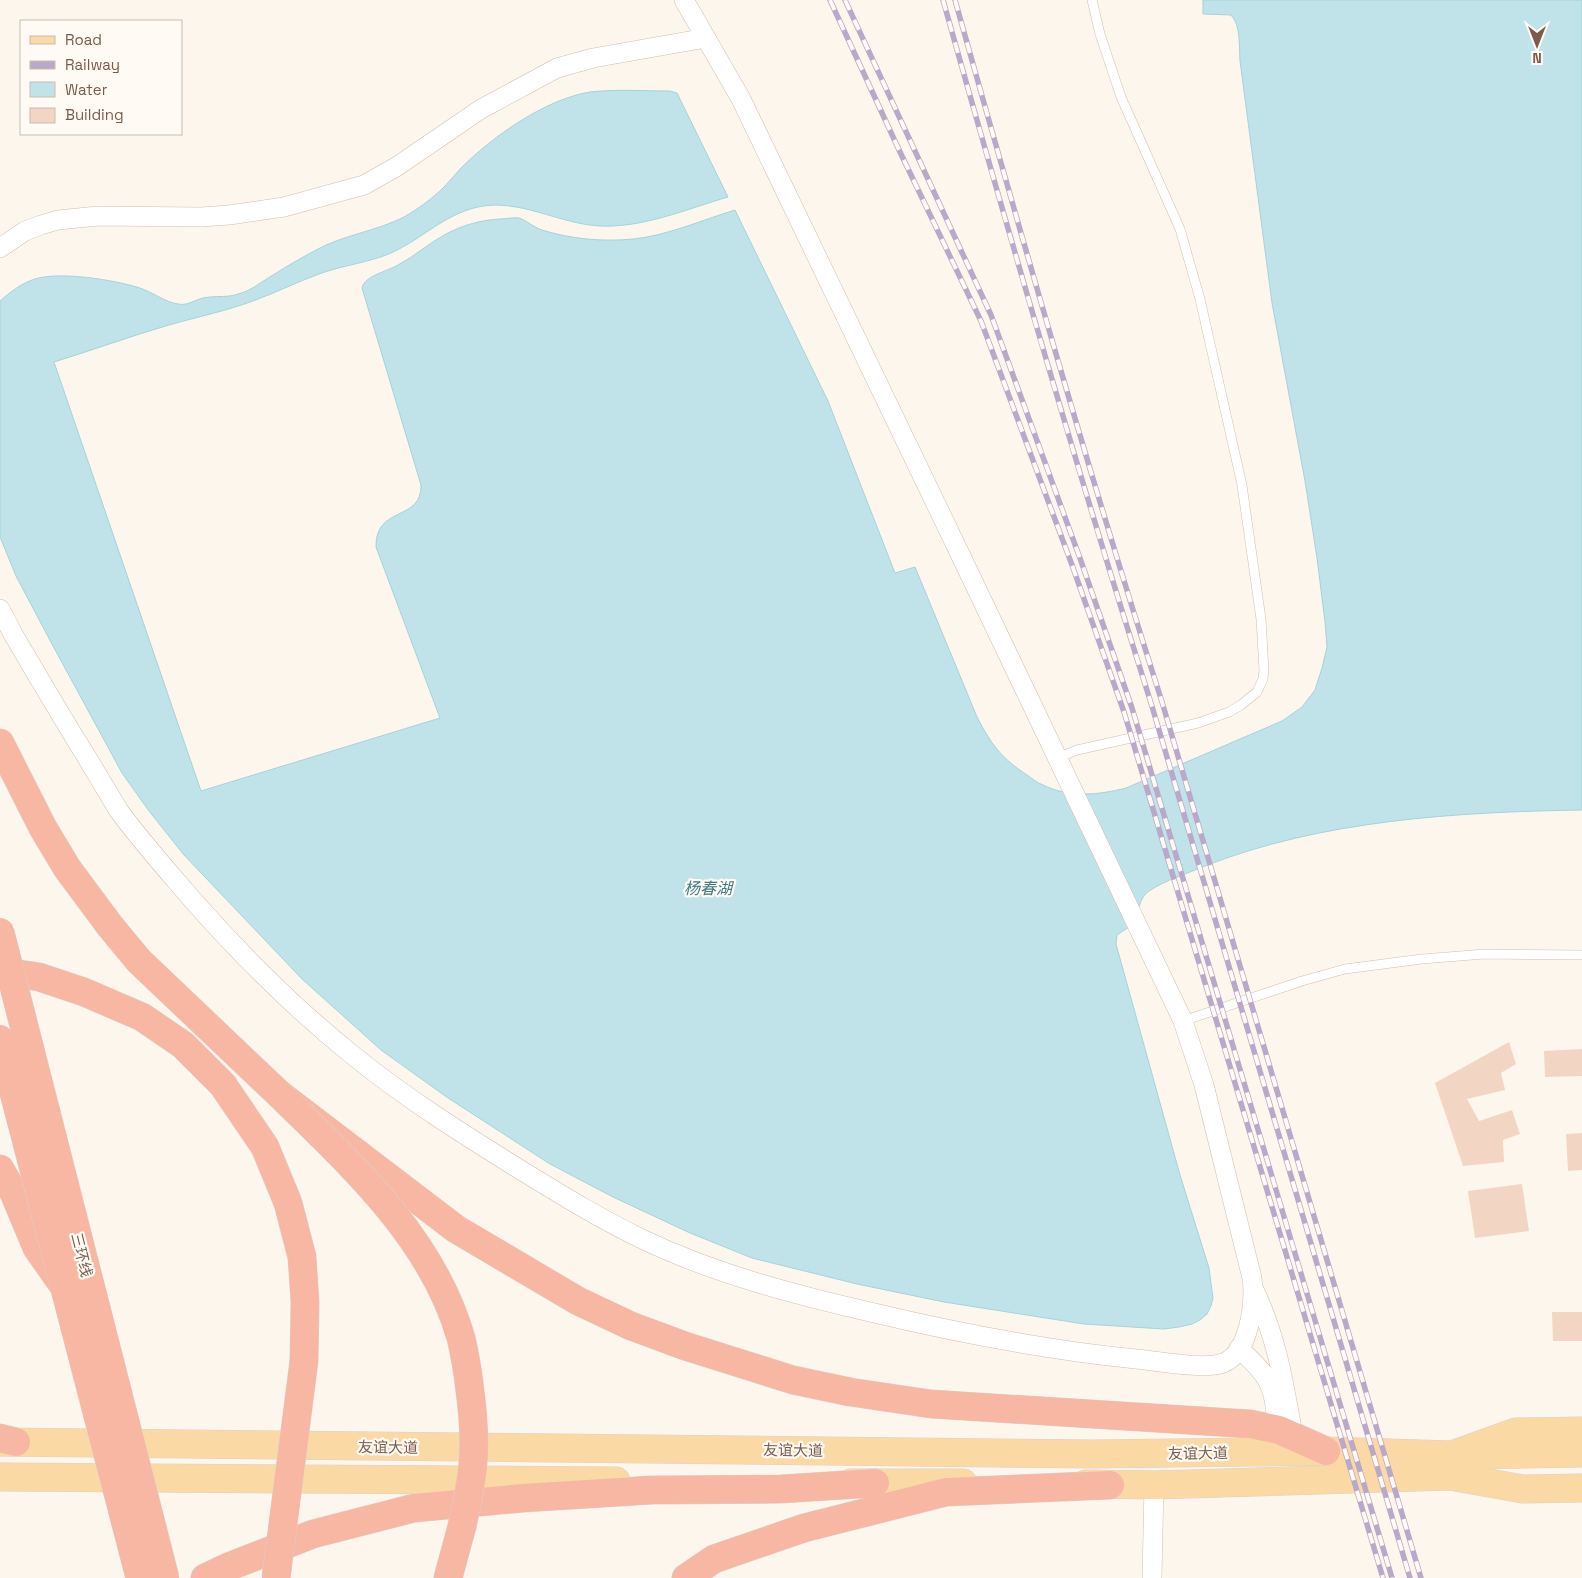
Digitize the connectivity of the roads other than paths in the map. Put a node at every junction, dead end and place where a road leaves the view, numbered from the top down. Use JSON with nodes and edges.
{"nodes":[{"id":1,"x":684,"y":0,"type":"edge"},
{"id":2,"x":1092,"y":0,"type":"edge"},
{"id":3,"x":706,"y":38,"type":"junction"},
{"id":4,"x":0,"y":248,"type":"edge"},
{"id":5,"x":0,"y":609,"type":"edge"},
{"id":6,"x":0,"y":743,"type":"edge"},
{"id":7,"x":1058,"y":761,"type":"junction"},
{"id":8,"x":0,"y":932,"type":"edge"},
{"id":9,"x":1582,"y":954,"type":"edge"},
{"id":10,"x":0,"y":971,"type":"edge"},
{"id":11,"x":1183,"y":1022,"type":"junction"},
{"id":12,"x":0,"y":1039,"type":"edge"},
{"id":13,"x":279,"y":1094,"type":"junction"},
{"id":14,"x":0,"y":1169,"type":"edge"},
{"id":15,"x":63,"y":1285,"type":"junction"},
{"id":16,"x":1253,"y":1287,"type":"junction"},
{"id":17,"x":1239,"y":1348,"type":"junction"},
{"id":18,"x":1582,"y":1431,"type":"edge"},
{"id":19,"x":1286,"y":1432,"type":"junction"},
{"id":20,"x":5,"y":1441,"type":"edge"},
{"id":21,"x":1326,"y":1451,"type":"junction"},
{"id":22,"x":1582,"y":1453,"type":"edge"},
{"id":23,"x":1451,"y":1466,"type":"junction"},
{"id":24,"x":1582,"y":1472,"type":"edge"},
{"id":25,"x":0,"y":1477,"type":"edge"},
{"id":26,"x":875,"y":1483,"type":"junction"},
{"id":27,"x":1110,"y":1484,"type":"junction"},
{"id":28,"x":1154,"y":1485,"type":"junction"},
{"id":29,"x":1582,"y":1488,"type":"edge"},
{"id":30,"x":140,"y":1578,"type":"edge"},
{"id":31,"x":165,"y":1578,"type":"edge"},
{"id":32,"x":205,"y":1578,"type":"edge"},
{"id":33,"x":276,"y":1578,"type":"edge"},
{"id":34,"x":448,"y":1578,"type":"edge"},
{"id":35,"x":686,"y":1578,"type":"edge"},
{"id":36,"x":1152,"y":1578,"type":"edge"}],
"edges":[{"from":1,"to":3,"type":"street"},
{"from":2,"to":7,"type":"lane"},
{"from":3,"to":4,"type":"street"},
{"from":3,"to":7,"type":"street"},
{"from":5,"to":17,"type":"street"},
{"from":6,"to":13,"type":"highway"},
{"from":7,"to":11,"type":"street"},
{"from":8,"to":31,"type":"highway","name":"三环线","bridge":true},
{"from":9,"to":11,"type":"lane"},
{"from":10,"to":33,"type":"highway","bridge":true},
{"from":11,"to":16,"type":"street"},
{"from":12,"to":15,"type":"highway","name":"三环线","bridge":true},
{"from":13,"to":19,"type":"highway","bridge":true},
{"from":13,"to":34,"type":"highway","bridge":true},
{"from":14,"to":15,"type":"highway"},
{"from":15,"to":30,"type":"highway","name":"三环线","bridge":true},
{"from":16,"to":17,"type":"street"},
{"from":16,"to":19,"type":"street"},
{"from":17,"to":19,"type":"street"},
{"from":18,"to":23,"type":"main road","name":"友谊大道"},
{"from":19,"to":21,"type":"highway"},
{"from":20,"to":21,"type":"main road","name":"友谊大道"},
{"from":21,"to":23,"type":"main road","name":"友谊大道"},
{"from":22,"to":23,"type":"main road"},
{"from":23,"to":24,"type":"main road"},
{"from":23,"to":28,"type":"main road","name":"友谊大道"},
{"from":23,"to":29,"type":"main road","name":"友谊大道"},
{"from":25,"to":26,"type":"main road","name":"友谊大道"},
{"from":26,"to":27,"type":"main road","name":"友谊大道"},
{"from":26,"to":32,"type":"highway"},
{"from":27,"to":28,"type":"main road","name":"友谊大道"},
{"from":27,"to":35,"type":"highway"},
{"from":28,"to":36,"type":"street"}]}
